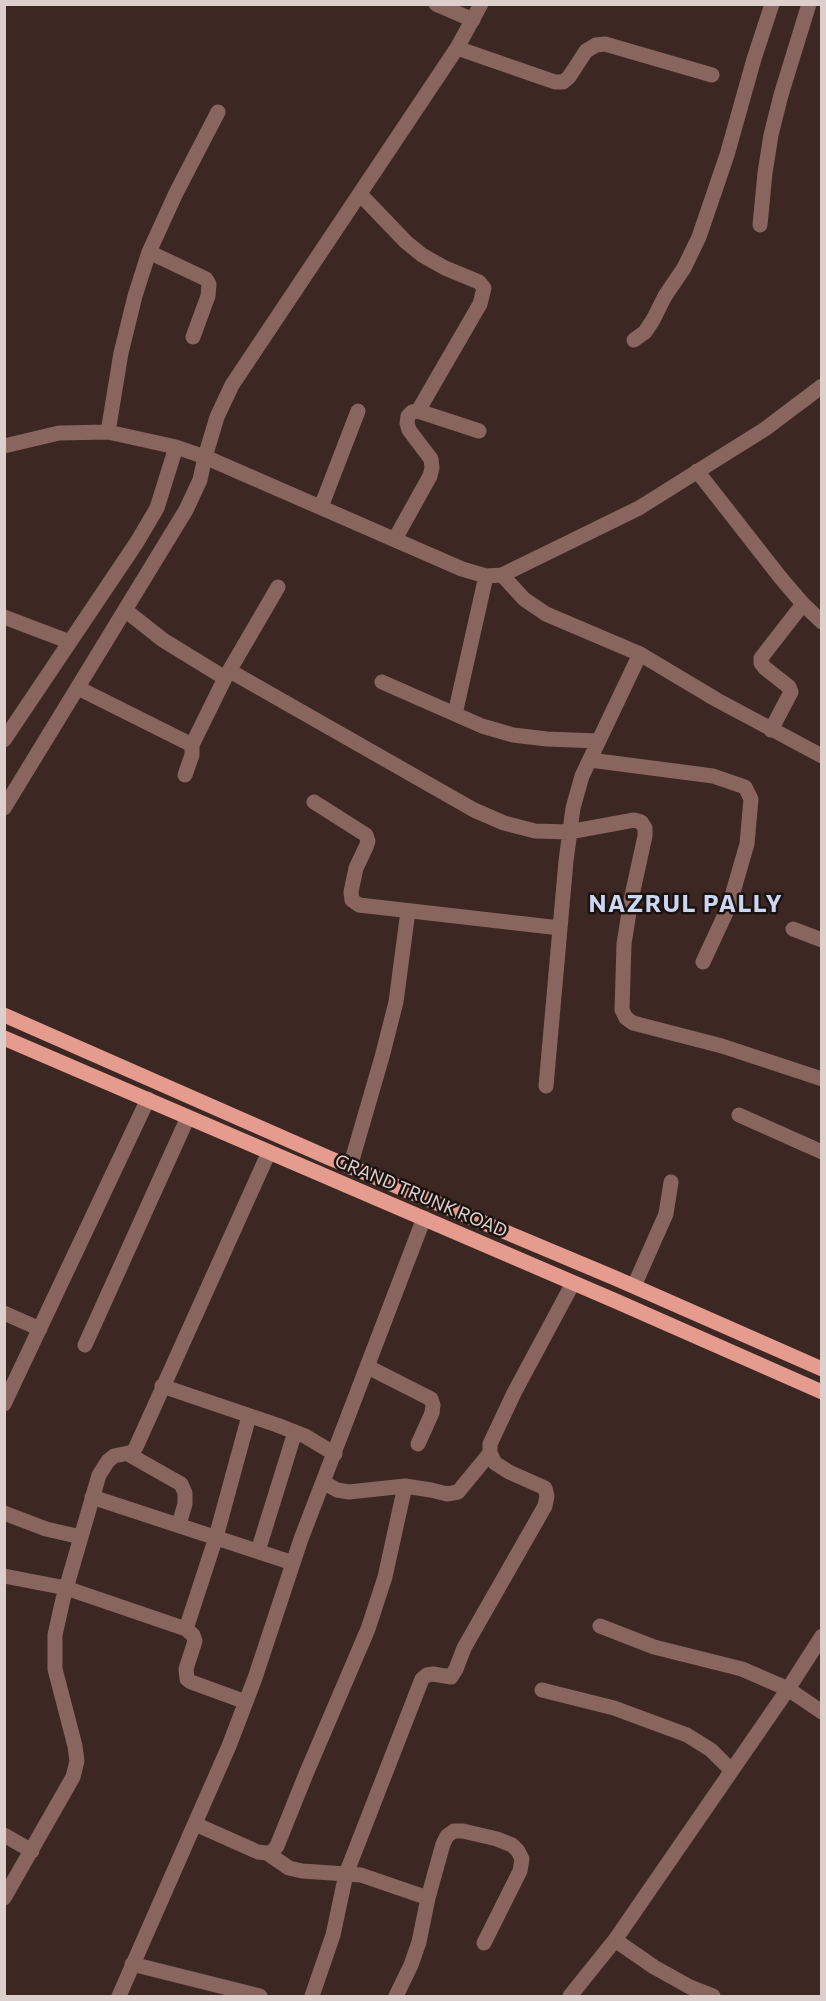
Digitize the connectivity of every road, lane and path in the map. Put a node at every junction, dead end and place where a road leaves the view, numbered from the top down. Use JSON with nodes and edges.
{"nodes":[{"id":1,"x":436,"y":4,"type":"edge"},
{"id":2,"x":481,"y":4,"type":"edge"},
{"id":3,"x":771,"y":4,"type":"edge"},
{"id":4,"x":807,"y":6,"type":"edge"},
{"id":5,"x":473,"y":20,"type":"junction"},
{"id":6,"x":457,"y":48,"type":"junction"},
{"id":7,"x":712,"y":75,"type":"dead end"},
{"id":8,"x":218,"y":112,"type":"dead end"},
{"id":9,"x":360,"y":194,"type":"junction"},
{"id":10,"x":759,"y":225,"type":"dead end"},
{"id":11,"x":149,"y":252,"type":"junction"},
{"id":12,"x":193,"y":337,"type":"dead end"},
{"id":13,"x":634,"y":340,"type":"dead end"},
{"id":14,"x":822,"y":386,"type":"edge"},
{"id":15,"x":358,"y":411,"type":"dead end"},
{"id":16,"x":418,"y":411,"type":"junction"},
{"id":17,"x":479,"y":431,"type":"dead end"},
{"id":18,"x":108,"y":432,"type":"junction"},
{"id":19,"x":4,"y":446,"type":"edge"},
{"id":20,"x":176,"y":447,"type":"junction"},
{"id":21,"x":205,"y":457,"type":"junction"},
{"id":22,"x":697,"y":471,"type":"junction"},
{"id":23,"x":321,"y":507,"type":"junction"},
{"id":24,"x":395,"y":539,"type":"junction"},
{"id":25,"x":502,"y":575,"type":"junction"},
{"id":26,"x":486,"y":576,"type":"junction"},
{"id":27,"x":278,"y":587,"type":"dead end"},
{"id":28,"x":803,"y":604,"type":"junction"},
{"id":29,"x":125,"y":610,"type":"junction"},
{"id":30,"x":4,"y":617,"type":"edge"},
{"id":31,"x":822,"y":622,"type":"edge"},
{"id":32,"x":70,"y":642,"type":"junction"},
{"id":33,"x":640,"y":654,"type":"junction"},
{"id":34,"x":228,"y":674,"type":"junction"},
{"id":35,"x":382,"y":682,"type":"dead end"},
{"id":36,"x":78,"y":688,"type":"junction"},
{"id":37,"x":455,"y":714,"type":"junction"},
{"id":38,"x":771,"y":730,"type":"junction"},
{"id":39,"x":4,"y":740,"type":"edge"},
{"id":40,"x":599,"y":741,"type":"junction"},
{"id":41,"x":192,"y":745,"type":"junction"},
{"id":42,"x":822,"y":756,"type":"edge"},
{"id":43,"x":590,"y":760,"type":"junction"},
{"id":44,"x":185,"y":775,"type":"dead end"},
{"id":45,"x":314,"y":802,"type":"dead end"},
{"id":46,"x":4,"y":808,"type":"edge"},
{"id":47,"x":569,"y":832,"type":"junction"},
{"id":48,"x":408,"y":911,"type":"junction"},
{"id":49,"x":560,"y":928,"type":"junction"},
{"id":50,"x":793,"y":929,"type":"dead end"},
{"id":51,"x":822,"y":940,"type":"edge"},
{"id":52,"x":703,"y":962,"type":"dead end"},
{"id":53,"x":4,"y":1015,"type":"edge"},
{"id":54,"x":4,"y":1038,"type":"edge"},
{"id":55,"x":822,"y":1079,"type":"edge"},
{"id":56,"x":546,"y":1086,"type":"dead end"},
{"id":57,"x":148,"y":1099,"type":"junction"},
{"id":58,"x":740,"y":1115,"type":"dead end"},
{"id":59,"x":188,"y":1117,"type":"junction"},
{"id":60,"x":269,"y":1152,"type":"junction"},
{"id":61,"x":822,"y":1152,"type":"edge"},
{"id":62,"x":350,"y":1167,"type":"junction"},
{"id":63,"x":671,"y":1182,"type":"dead end"},
{"id":64,"x":424,"y":1218,"type":"junction"},
{"id":65,"x":573,"y":1283,"type":"junction"},
{"id":66,"x":634,"y":1286,"type":"junction"},
{"id":67,"x":4,"y":1313,"type":"edge"},
{"id":68,"x":40,"y":1329,"type":"junction"},
{"id":69,"x":85,"y":1346,"type":"dead end"},
{"id":70,"x":368,"y":1367,"type":"junction"},
{"id":71,"x":822,"y":1369,"type":"edge"},
{"id":72,"x":162,"y":1386,"type":"junction"},
{"id":73,"x":822,"y":1392,"type":"edge"},
{"id":74,"x":4,"y":1404,"type":"edge"},
{"id":75,"x":249,"y":1416,"type":"junction"},
{"id":76,"x":295,"y":1432,"type":"junction"},
{"id":77,"x":418,"y":1444,"type":"dead end"},
{"id":78,"x":490,"y":1453,"type":"junction"},
{"id":79,"x":128,"y":1454,"type":"junction"},
{"id":80,"x":335,"y":1454,"type":"junction"},
{"id":81,"x":323,"y":1482,"type":"junction"},
{"id":82,"x":405,"y":1486,"type":"junction"},
{"id":83,"x":92,"y":1497,"type":"junction"},
{"id":84,"x":4,"y":1513,"type":"edge"},
{"id":85,"x":179,"y":1524,"type":"junction"},
{"id":86,"x":81,"y":1537,"type":"junction"},
{"id":87,"x":216,"y":1537,"type":"junction"},
{"id":88,"x":258,"y":1551,"type":"junction"},
{"id":89,"x":293,"y":1563,"type":"junction"},
{"id":90,"x":4,"y":1576,"type":"edge"},
{"id":91,"x":66,"y":1588,"type":"junction"},
{"id":92,"x":600,"y":1626,"type":"dead end"},
{"id":93,"x":186,"y":1629,"type":"junction"},
{"id":94,"x":822,"y":1636,"type":"edge"},
{"id":95,"x":788,"y":1689,"type":"junction"},
{"id":96,"x":542,"y":1690,"type":"dead end"},
{"id":97,"x":246,"y":1702,"type":"junction"},
{"id":98,"x":822,"y":1712,"type":"edge"},
{"id":99,"x":731,"y":1770,"type":"junction"},
{"id":100,"x":195,"y":1824,"type":"junction"},
{"id":101,"x":4,"y":1835,"type":"edge"},
{"id":102,"x":32,"y":1851,"type":"junction"},
{"id":103,"x":267,"y":1853,"type":"junction"},
{"id":104,"x":346,"y":1874,"type":"junction"},
{"id":105,"x":4,"y":1898,"type":"edge"},
{"id":106,"x":428,"y":1898,"type":"junction"},
{"id":107,"x":615,"y":1940,"type":"junction"},
{"id":108,"x":484,"y":1943,"type":"dead end"},
{"id":109,"x":132,"y":1964,"type":"junction"},
{"id":110,"x":686,"y":1992,"type":"edge"},
{"id":111,"x":251,"y":1995,"type":"edge"},
{"id":112,"x":118,"y":1996,"type":"edge"},
{"id":113,"x":312,"y":1996,"type":"edge"},
{"id":114,"x":396,"y":1996,"type":"edge"},
{"id":115,"x":570,"y":1996,"type":"edge"},
{"id":116,"x":713,"y":1996,"type":"edge"}],
"edges":[{"from":1,"to":5,"type":"street"},
{"from":2,"to":5,"type":"street"},
{"from":3,"to":13,"type":"street"},
{"from":4,"to":10,"type":"street"},
{"from":5,"to":6,"type":"street"},
{"from":6,"to":7,"type":"street"},
{"from":6,"to":9,"type":"street"},
{"from":8,"to":11,"type":"street"},
{"from":9,"to":16,"type":"street"},
{"from":9,"to":21,"type":"street"},
{"from":11,"to":12,"type":"street"},
{"from":11,"to":18,"type":"street"},
{"from":14,"to":22,"type":"street"},
{"from":15,"to":23,"type":"street"},
{"from":16,"to":17,"type":"street"},
{"from":16,"to":24,"type":"street"},
{"from":18,"to":19,"type":"street"},
{"from":18,"to":20,"type":"street"},
{"from":20,"to":21,"type":"street"},
{"from":20,"to":32,"type":"street"},
{"from":21,"to":23,"type":"street"},
{"from":21,"to":29,"type":"street"},
{"from":22,"to":25,"type":"street"},
{"from":22,"to":28,"type":"street"},
{"from":23,"to":24,"type":"street"},
{"from":24,"to":26,"type":"street"},
{"from":25,"to":26,"type":"street"},
{"from":25,"to":33,"type":"street"},
{"from":26,"to":37,"type":"street"},
{"from":27,"to":34,"type":"street"},
{"from":28,"to":31,"type":"street"},
{"from":28,"to":38,"type":"street"},
{"from":29,"to":34,"type":"street"},
{"from":29,"to":36,"type":"street"},
{"from":30,"to":32,"type":"street"},
{"from":32,"to":39,"type":"street"},
{"from":33,"to":38,"type":"street"},
{"from":33,"to":40,"type":"street"},
{"from":34,"to":41,"type":"street"},
{"from":34,"to":47,"type":"street"},
{"from":35,"to":37,"type":"street"},
{"from":36,"to":41,"type":"street"},
{"from":36,"to":46,"type":"street"},
{"from":37,"to":40,"type":"street"},
{"from":38,"to":42,"type":"street"},
{"from":40,"to":43,"type":"street"},
{"from":41,"to":44,"type":"street"},
{"from":43,"to":47,"type":"street"},
{"from":43,"to":52,"type":"street"},
{"from":45,"to":48,"type":"street"},
{"from":47,"to":49,"type":"street"},
{"from":47,"to":55,"type":"street"},
{"from":48,"to":49,"type":"street"},
{"from":48,"to":62,"type":"street"},
{"from":49,"to":56,"type":"street"},
{"from":50,"to":51,"type":"street"},
{"from":53,"to":62,"type":"main road","name":"GRAND TRUNK ROAD"},
{"from":54,"to":57,"type":"main road","name":"GRAND TRUNK ROAD"},
{"from":57,"to":59,"type":"main road","name":"GRAND TRUNK ROAD"},
{"from":57,"to":68,"type":"street"},
{"from":58,"to":61,"type":"street"},
{"from":59,"to":60,"type":"main road","name":"GRAND TRUNK ROAD"},
{"from":59,"to":69,"type":"street"},
{"from":60,"to":64,"type":"main road","name":"GRAND TRUNK ROAD"},
{"from":60,"to":72,"type":"street"},
{"from":62,"to":66,"type":"main road","name":"GRAND TRUNK ROAD"},
{"from":63,"to":66,"type":"street"},
{"from":64,"to":65,"type":"main road","name":"GRAND TRUNK ROAD"},
{"from":64,"to":70,"type":"street"},
{"from":65,"to":73,"type":"main road","name":"GRAND TRUNK ROAD"},
{"from":65,"to":78,"type":"street"},
{"from":66,"to":71,"type":"main road","name":"GRAND TRUNK ROAD"},
{"from":67,"to":68,"type":"street"},
{"from":68,"to":74,"type":"street"},
{"from":70,"to":77,"type":"street"},
{"from":70,"to":80,"type":"street"},
{"from":72,"to":75,"type":"street"},
{"from":72,"to":79,"type":"street"},
{"from":75,"to":76,"type":"street"},
{"from":75,"to":87,"type":"street"},
{"from":76,"to":80,"type":"street"},
{"from":76,"to":88,"type":"street"},
{"from":78,"to":82,"type":"street"},
{"from":78,"to":104,"type":"street"},
{"from":79,"to":83,"type":"street"},
{"from":79,"to":85,"type":"street"},
{"from":80,"to":81,"type":"street"},
{"from":81,"to":82,"type":"street"},
{"from":81,"to":89,"type":"street"},
{"from":82,"to":103,"type":"street"},
{"from":83,"to":85,"type":"street"},
{"from":83,"to":86,"type":"street"},
{"from":84,"to":86,"type":"street"},
{"from":85,"to":87,"type":"street"},
{"from":86,"to":91,"type":"street"},
{"from":87,"to":88,"type":"street"},
{"from":87,"to":93,"type":"street"},
{"from":88,"to":89,"type":"street"},
{"from":89,"to":97,"type":"street"},
{"from":90,"to":91,"type":"street"},
{"from":91,"to":93,"type":"street"},
{"from":91,"to":102,"type":"street"},
{"from":92,"to":95,"type":"street"},
{"from":93,"to":97,"type":"street"},
{"from":94,"to":95,"type":"street"},
{"from":95,"to":98,"type":"street"},
{"from":95,"to":99,"type":"street"},
{"from":96,"to":99,"type":"street"},
{"from":97,"to":100,"type":"street"},
{"from":99,"to":107,"type":"street"},
{"from":100,"to":103,"type":"street"},
{"from":100,"to":109,"type":"street"},
{"from":101,"to":102,"type":"street"},
{"from":102,"to":105,"type":"street"},
{"from":103,"to":104,"type":"street"},
{"from":104,"to":106,"type":"street"},
{"from":104,"to":113,"type":"street"},
{"from":106,"to":108,"type":"street"},
{"from":106,"to":114,"type":"street"},
{"from":107,"to":110,"type":"street"},
{"from":107,"to":115,"type":"street"},
{"from":109,"to":111,"type":"street"},
{"from":109,"to":112,"type":"street"},
{"from":110,"to":116,"type":"street"}]}
